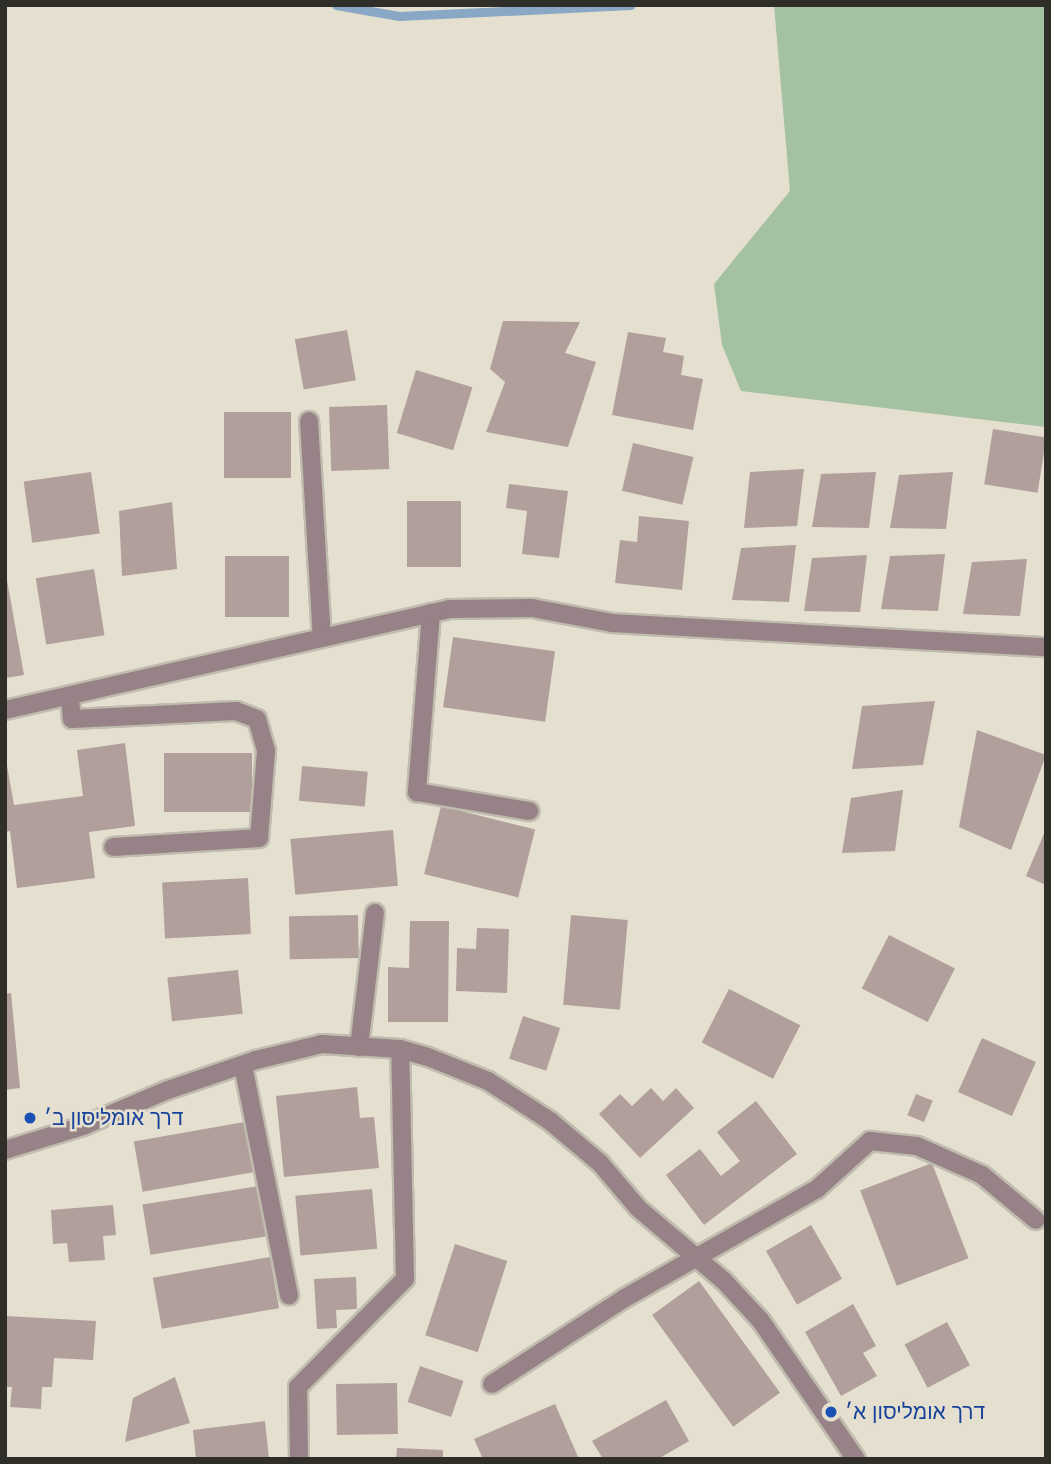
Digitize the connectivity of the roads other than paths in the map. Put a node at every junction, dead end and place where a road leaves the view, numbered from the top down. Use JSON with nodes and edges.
{"nodes":[{"id":1,"x":309,"y":421,"type":"dead end"},
{"id":2,"x":431,"y":613,"type":"junction"},
{"id":3,"x":322,"y":638,"type":"junction"},
{"id":4,"x":1046,"y":647,"type":"edge"},
{"id":5,"x":70,"y":698,"type":"junction"},
{"id":6,"x":5,"y":710,"type":"edge"},
{"id":7,"x":529,"y":811,"type":"dead end"},
{"id":8,"x":113,"y":847,"type":"dead end"},
{"id":9,"x":375,"y":914,"type":"dead end"},
{"id":10,"x":359,"y":1047,"type":"junction"},
{"id":11,"x":400,"y":1049,"type":"junction"},
{"id":12,"x":243,"y":1065,"type":"junction"},
{"id":13,"x":5,"y":1150,"type":"edge"},
{"id":14,"x":1036,"y":1220,"type":"dead end"},
{"id":15,"x":696,"y":1259,"type":"junction"},
{"id":16,"x":289,"y":1295,"type":"dead end"},
{"id":17,"x":492,"y":1384,"type":"dead end"},
{"id":18,"x":299,"y":1459,"type":"edge"},
{"id":19,"x":856,"y":1459,"type":"edge"}],
"edges":[{"from":1,"to":3,"type":"street"},
{"from":2,"to":3,"type":"street"},
{"from":2,"to":4,"type":"street"},
{"from":2,"to":7,"type":"street"},
{"from":3,"to":5,"type":"street"},
{"from":5,"to":6,"type":"street"},
{"from":5,"to":8,"type":"street"},
{"from":9,"to":10,"type":"street"},
{"from":10,"to":11,"type":"street"},
{"from":10,"to":12,"type":"street"},
{"from":11,"to":15,"type":"street"},
{"from":11,"to":18,"type":"street"},
{"from":12,"to":13,"type":"street"},
{"from":12,"to":16,"type":"street"},
{"from":14,"to":15,"type":"street"},
{"from":15,"to":17,"type":"street"},
{"from":15,"to":19,"type":"street"}]}
